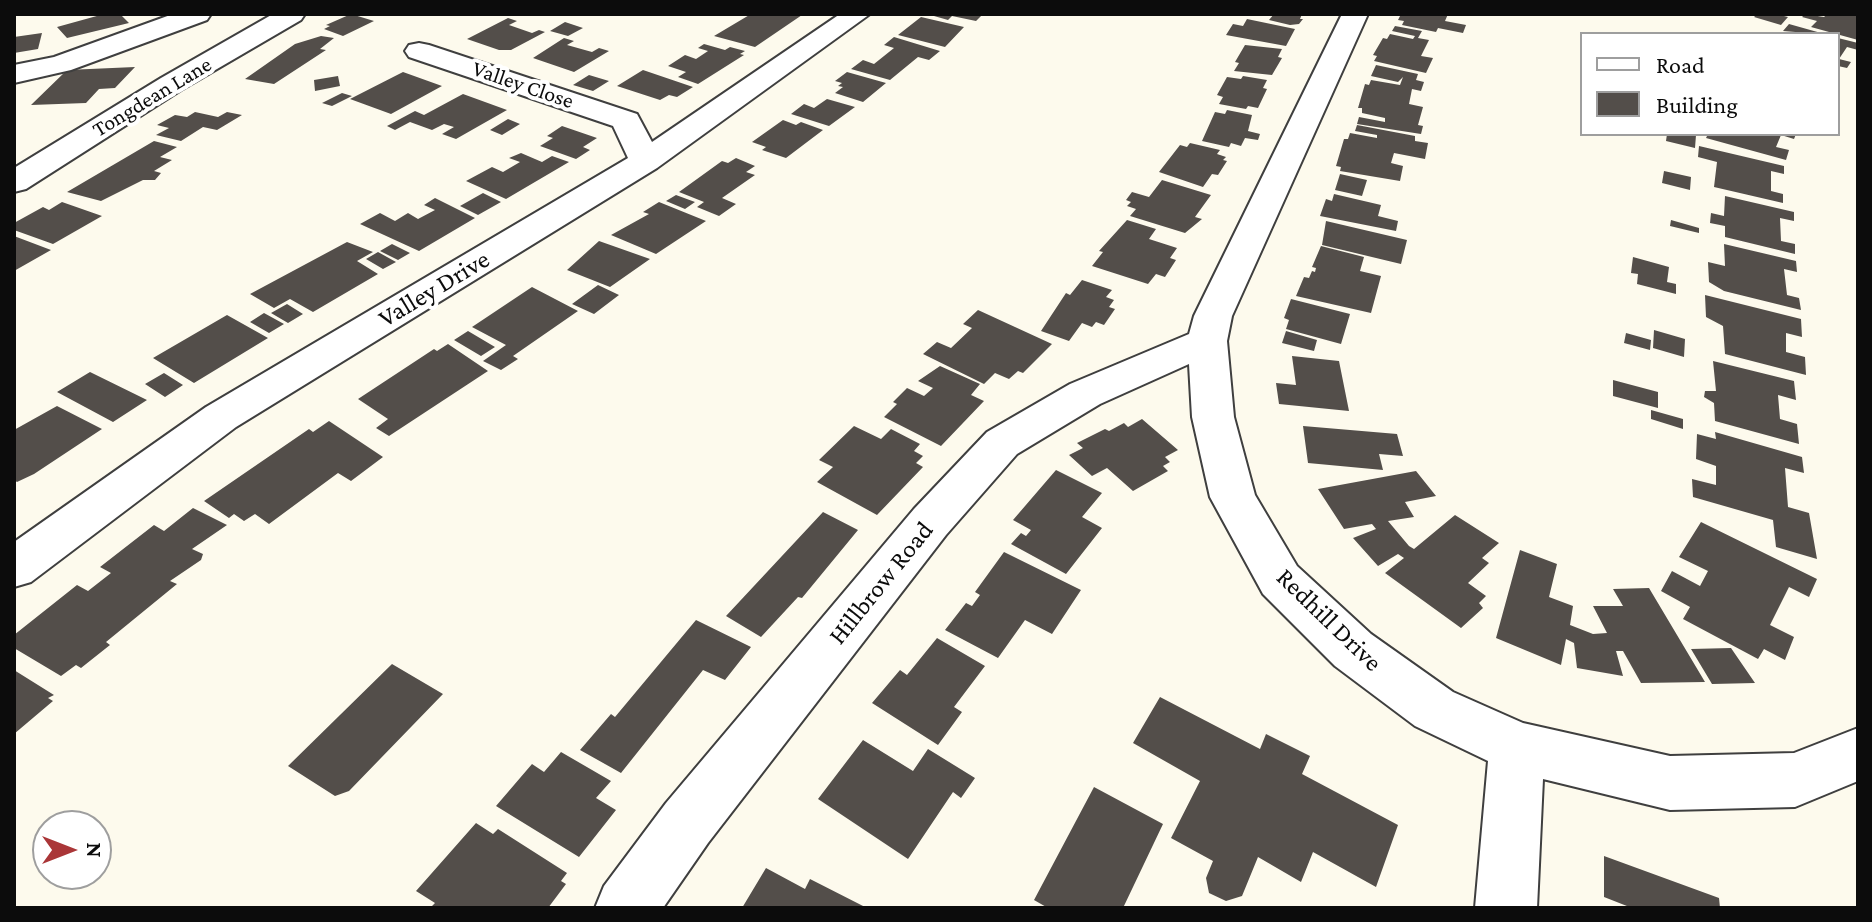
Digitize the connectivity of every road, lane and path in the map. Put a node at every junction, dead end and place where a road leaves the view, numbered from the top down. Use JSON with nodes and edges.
{"nodes":[{"id":1,"x":198,"y":14,"type":"edge"},
{"id":2,"x":244,"y":14,"type":"edge"},
{"id":3,"x":292,"y":14,"type":"edge"},
{"id":4,"x":857,"y":14,"type":"edge"},
{"id":5,"x":1355,"y":14,"type":"edge"},
{"id":6,"x":419,"y":51,"type":"dead end"},
{"id":7,"x":14,"y":74,"type":"edge"},
{"id":8,"x":171,"y":84,"type":"junction"},
{"id":9,"x":718,"y":112,"type":"junction"},
{"id":10,"x":626,"y":120,"type":"junction"},
{"id":11,"x":646,"y":161,"type":"junction"},
{"id":12,"x":14,"y":182,"type":"edge"},
{"id":13,"x":1207,"y":341,"type":"junction"},
{"id":14,"x":14,"y":568,"type":"edge"},
{"id":15,"x":1517,"y":747,"type":"junction"},
{"id":16,"x":1858,"y":754,"type":"edge"},
{"id":17,"x":626,"y":908,"type":"edge"},
{"id":18,"x":1506,"y":908,"type":"edge"}],
"edges":[{"from":1,"to":7,"type":"street"},
{"from":2,"to":8,"type":"street"},
{"from":3,"to":8,"type":"street","name":"Tongdean Lane"},
{"from":4,"to":9,"type":"street","name":"Valley Drive"},
{"from":5,"to":13,"type":"street","name":"Redhill Drive"},
{"from":6,"to":10,"type":"street","name":"Valley Close"},
{"from":8,"to":12,"type":"street","name":"Tongdean Lane"},
{"from":9,"to":10,"type":"street","name":"Valley Close"},
{"from":9,"to":11,"type":"street","name":"Valley Drive"},
{"from":10,"to":11,"type":"street"},
{"from":11,"to":14,"type":"street","name":"Valley Drive"},
{"from":13,"to":15,"type":"street","name":"Redhill Drive"},
{"from":13,"to":17,"type":"street","name":"Hillbrow Road"},
{"from":15,"to":16,"type":"street","name":"Redhill Drive"},
{"from":15,"to":18,"type":"street"}]}
